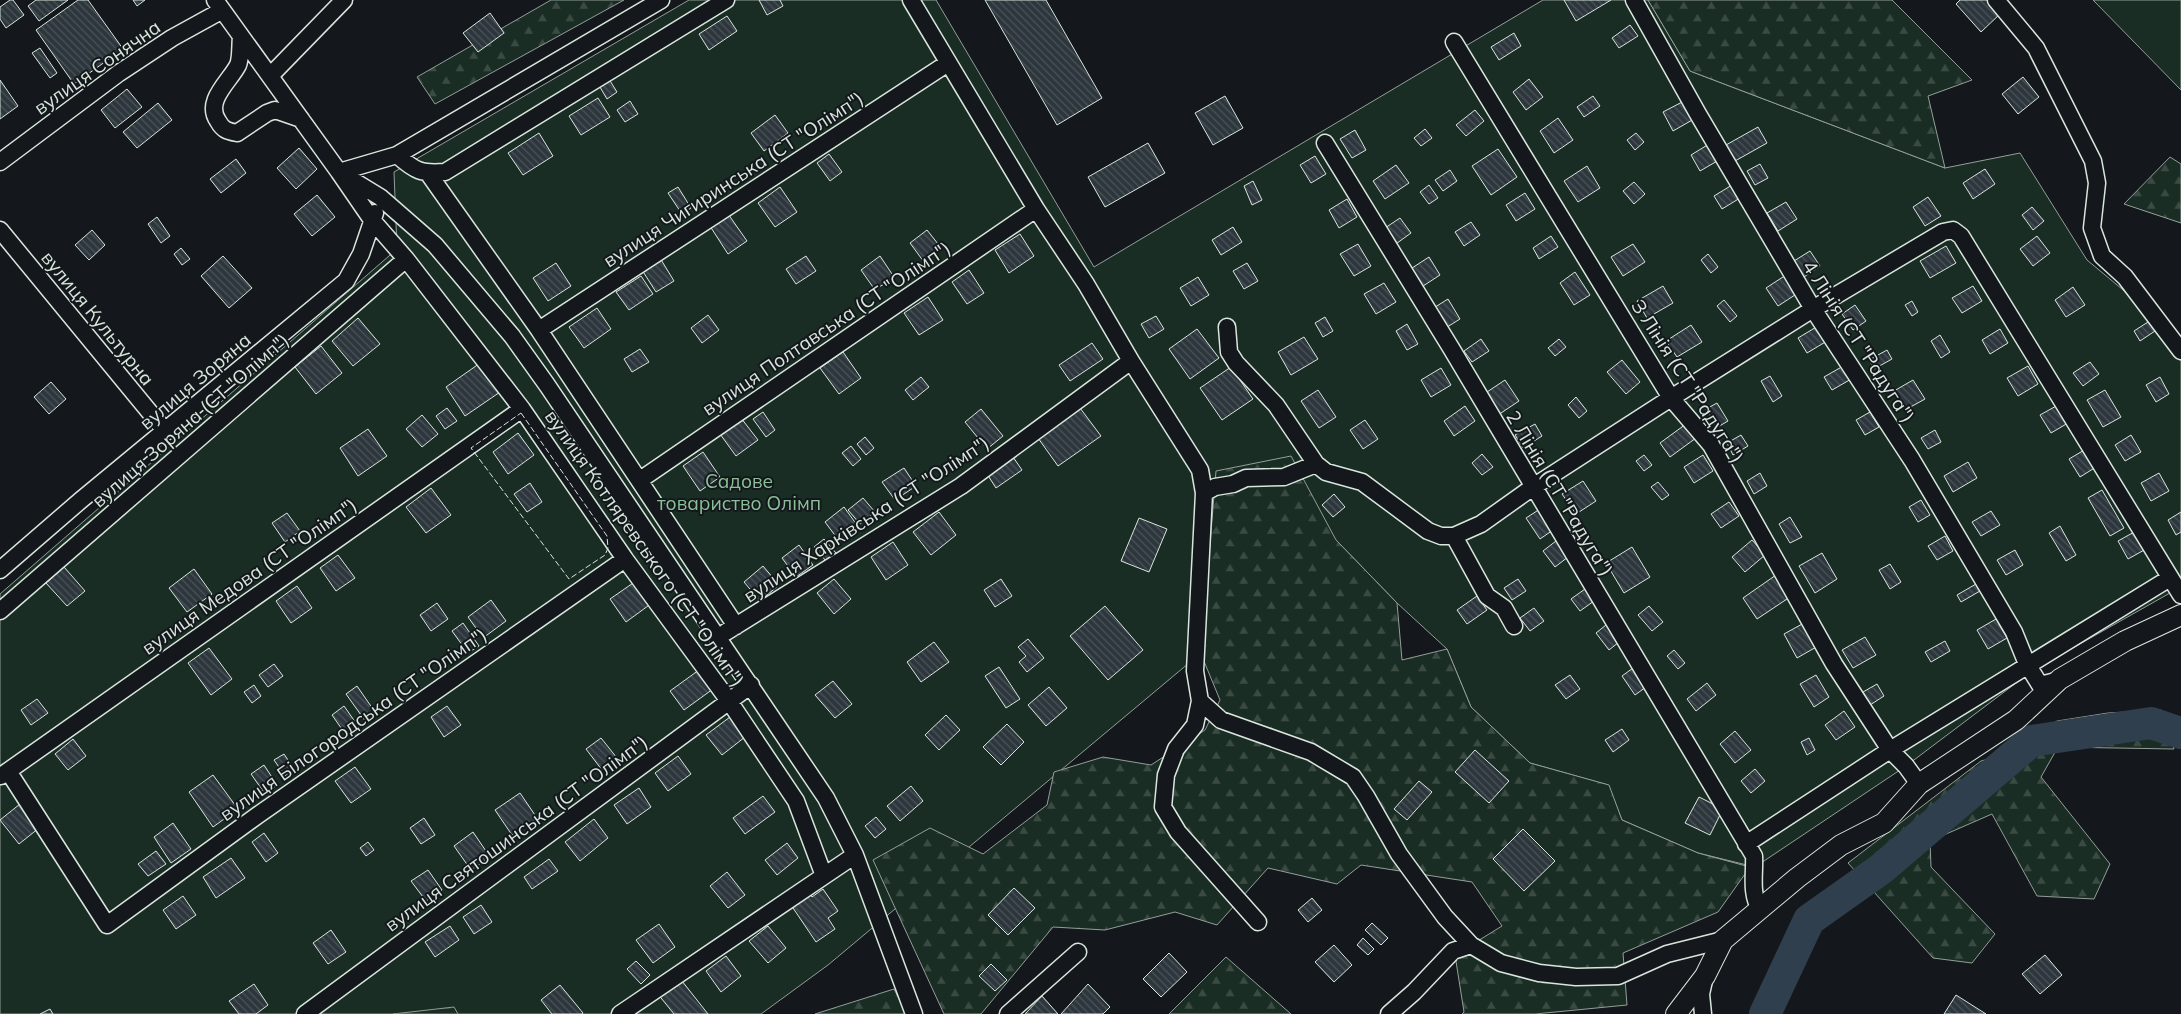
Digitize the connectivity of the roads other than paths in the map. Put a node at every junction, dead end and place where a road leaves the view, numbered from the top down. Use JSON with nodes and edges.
{"nodes":[{"id":1,"x":344,"y":0,"type":"edge"},
{"id":2,"x":661,"y":0,"type":"edge"},
{"id":3,"x":726,"y":0,"type":"edge"},
{"id":4,"x":911,"y":0,"type":"edge"},
{"id":5,"x":1634,"y":0,"type":"edge"},
{"id":6,"x":1996,"y":0,"type":"edge"},
{"id":7,"x":218,"y":5,"type":"edge"},
{"id":8,"x":241,"y":37,"type":"junction"},
{"id":9,"x":1454,"y":42,"type":"dead end"},
{"id":10,"x":948,"y":62,"type":"junction"},
{"id":11,"x":239,"y":64,"type":"junction"},
{"id":12,"x":270,"y":76,"type":"junction"},
{"id":13,"x":266,"y":113,"type":"junction"},
{"id":14,"x":301,"y":119,"type":"junction"},
{"id":15,"x":1325,"y":143,"type":"dead end"},
{"id":16,"x":397,"y":156,"type":"junction"},
{"id":17,"x":0,"y":162,"type":"edge"},
{"id":18,"x":339,"y":172,"type":"junction"},
{"id":19,"x":428,"y":173,"type":"junction"},
{"id":20,"x":380,"y":197,"type":"junction"},
{"id":21,"x":1036,"y":209,"type":"junction"},
{"id":22,"x":372,"y":220,"type":"junction"},
{"id":23,"x":0,"y":230,"type":"edge"},
{"id":24,"x":406,"y":259,"type":"junction"},
{"id":25,"x":1813,"y":309,"type":"junction"},
{"id":26,"x":1227,"y":327,"type":"dead end"},
{"id":27,"x":539,"y":330,"type":"junction"},
{"id":28,"x":2181,"y":351,"type":"edge"},
{"id":29,"x":1131,"y":361,"type":"junction"},
{"id":30,"x":1671,"y":398,"type":"junction"},
{"id":31,"x":522,"y":409,"type":"junction"},
{"id":32,"x":166,"y":432,"type":"junction"},
{"id":33,"x":1316,"y":464,"type":"junction"},
{"id":34,"x":640,"y":480,"type":"junction"},
{"id":35,"x":1533,"y":487,"type":"junction"},
{"id":36,"x":1204,"y":493,"type":"junction"},
{"id":37,"x":1454,"y":536,"type":"junction"},
{"id":38,"x":624,"y":558,"type":"junction"},
{"id":39,"x":0,"y":570,"type":"edge"},
{"id":40,"x":2170,"y":578,"type":"junction"},
{"id":41,"x":2181,"y":595,"type":"edge"},
{"id":42,"x":0,"y":611,"type":"edge"},
{"id":43,"x":2181,"y":615,"type":"edge"},
{"id":44,"x":736,"y":626,"type":"junction"},
{"id":45,"x":1514,"y":626,"type":"dead end"},
{"id":46,"x":717,"y":638,"type":"junction"},
{"id":47,"x":2028,"y":664,"type":"junction"},
{"id":48,"x":2060,"y":679,"type":"junction"},
{"id":49,"x":751,"y":685,"type":"junction"},
{"id":50,"x":729,"y":701,"type":"junction"},
{"id":51,"x":1200,"y":701,"type":"junction"},
{"id":52,"x":1890,"y":750,"type":"junction"},
{"id":53,"x":4,"y":774,"type":"edge"},
{"id":54,"x":1919,"y":784,"type":"junction"},
{"id":55,"x":1746,"y":844,"type":"junction"},
{"id":56,"x":855,"y":855,"type":"junction"},
{"id":57,"x":824,"y":876,"type":"junction"},
{"id":58,"x":1760,"y":909,"type":"junction"},
{"id":59,"x":1258,"y":922,"type":"dead end"},
{"id":60,"x":1723,"y":940,"type":"junction"},
{"id":61,"x":1471,"y":945,"type":"junction"},
{"id":62,"x":1078,"y":952,"type":"dead end"},
{"id":63,"x":1705,"y":976,"type":"junction"},
{"id":64,"x":305,"y":1014,"type":"edge"},
{"id":65,"x":620,"y":1014,"type":"edge"},
{"id":66,"x":914,"y":1014,"type":"edge"},
{"id":67,"x":1008,"y":1014,"type":"edge"},
{"id":68,"x":1389,"y":1014,"type":"edge"},
{"id":69,"x":1676,"y":1014,"type":"edge"},
{"id":70,"x":1703,"y":1014,"type":"edge"}],
"edges":[{"from":1,"to":12,"type":"street"},
{"from":2,"to":16,"type":"street"},
{"from":3,"to":19,"type":"street"},
{"from":4,"to":10,"type":"street"},
{"from":5,"to":25,"type":"street","name":"4 Лінія (СТ \"Радуга\")"},
{"from":6,"to":28,"type":"street"},
{"from":7,"to":8,"type":"street","name":"вулиця Котляревського (СТ \"Олімп\")"},
{"from":7,"to":17,"type":"street","name":"вулиця Сонячна"},
{"from":8,"to":11,"type":"street"},
{"from":8,"to":12,"type":"street","name":"вулиця Котляревського (СТ \"Олімп\")"},
{"from":9,"to":30,"type":"street","name":"З Лінія (СТ \"Радуга\")"},
{"from":10,"to":21,"type":"street"},
{"from":10,"to":27,"type":"street","name":"вулиця Чигиринська (СТ \"Олімп\")"},
{"from":11,"to":12,"type":"street"},
{"from":11,"to":13,"type":"street"},
{"from":12,"to":13,"type":"street"},
{"from":12,"to":14,"type":"street","name":"вулиця Котляревського (СТ \"Олімп\")"},
{"from":13,"to":14,"type":"street"},
{"from":14,"to":18,"type":"street","name":"вулиця Котляревського (СТ \"Олімп\")"},
{"from":15,"to":35,"type":"street","name":"2 Лінія (СТ \"Радуга\")"},
{"from":16,"to":18,"type":"street"},
{"from":16,"to":19,"type":"street"},
{"from":18,"to":20,"type":"street"},
{"from":18,"to":22,"type":"street","name":"вулиця Котляревського (СТ \"Олімп\")"},
{"from":19,"to":27,"type":"street","name":"вулиця Котляревського (СТ \"Олімп\")"},
{"from":20,"to":22,"type":"street","name":"вулиця Зоряна"},
{"from":20,"to":46,"type":"street"},
{"from":21,"to":29,"type":"street"},
{"from":21,"to":34,"type":"street","name":"вулиця Полтавська (СТ \"Олімп\")"},
{"from":22,"to":24,"type":"street","name":"вулиця Котляревського (СТ \"Олімп\")"},
{"from":22,"to":32,"type":"street","name":"вулиця Зоряна"},
{"from":23,"to":32,"type":"street","name":"вулиця Культурна"},
{"from":24,"to":31,"type":"street","name":"вулиця Котляревського (СТ \"Олімп\")"},
{"from":24,"to":42,"type":"street","name":"вулиця Зоряна (СТ \"Олімп\")"},
{"from":25,"to":30,"type":"street"},
{"from":25,"to":40,"type":"street"},
{"from":25,"to":47,"type":"street","name":"4 Лінія (СТ \"Радуга\")"},
{"from":26,"to":33,"type":"street"},
{"from":27,"to":34,"type":"street","name":"вулиця Котляревського (СТ \"Олімп\")"},
{"from":29,"to":36,"type":"street"},
{"from":29,"to":44,"type":"street","name":"вулиця Харківська (СТ \"Олімп\")"},
{"from":30,"to":35,"type":"street"},
{"from":30,"to":52,"type":"street","name":"З Лінія (СТ \"Радуга\")"},
{"from":31,"to":38,"type":"street","name":"вулиця Котляревського (СТ \"Олімп\")"},
{"from":31,"to":53,"type":"street","name":"вулиця Медова (СТ \"Олімп\")"},
{"from":32,"to":39,"type":"street","name":"вулиця Зоряна"},
{"from":33,"to":36,"type":"street"},
{"from":33,"to":37,"type":"street"},
{"from":34,"to":44,"type":"street","name":"вулиця Котляревського (СТ \"Олімп\")"},
{"from":35,"to":37,"type":"street"},
{"from":35,"to":55,"type":"street","name":"2 Лінія (СТ \"Радуга\")"},
{"from":36,"to":51,"type":"street"},
{"from":37,"to":45,"type":"street"},
{"from":38,"to":50,"type":"street","name":"вулиця Котляревського (СТ \"Олімп\")"},
{"from":38,"to":53,"type":"street","name":"вулиця Білогородська (СТ \"Олімп\")"},
{"from":40,"to":41,"type":"street"},
{"from":40,"to":47,"type":"street"},
{"from":43,"to":48,"type":"street"},
{"from":44,"to":46,"type":"street","name":"вулиця Харківська (СТ \"Олімп\")"},
{"from":46,"to":49,"type":"street"},
{"from":47,"to":48,"type":"street","name":"4 Лінія (СТ \"Радуга\")"},
{"from":47,"to":52,"type":"street"},
{"from":48,"to":54,"type":"street"},
{"from":49,"to":50,"type":"street","name":"вулиця Святошинська (СТ \"Олімп\")"},
{"from":49,"to":56,"type":"street"},
{"from":50,"to":57,"type":"street","name":"вулиця Котляревського (СТ \"Олімп\")"},
{"from":50,"to":64,"type":"street","name":"вулиця Святошинська (СТ \"Олімп\")"},
{"from":51,"to":59,"type":"street"},
{"from":51,"to":61,"type":"street"},
{"from":52,"to":54,"type":"street","name":"З Лінія (СТ \"Радуга\")"},
{"from":52,"to":55,"type":"street"},
{"from":54,"to":58,"type":"street"},
{"from":55,"to":58,"type":"street","name":"2 Лінія (СТ \"Радуга\")"},
{"from":56,"to":57,"type":"street"},
{"from":56,"to":66,"type":"street"},
{"from":57,"to":65,"type":"street"},
{"from":58,"to":60,"type":"street"},
{"from":60,"to":61,"type":"street"},
{"from":60,"to":63,"type":"street"},
{"from":61,"to":68,"type":"street"},
{"from":62,"to":67,"type":"street"},
{"from":63,"to":69,"type":"street"},
{"from":63,"to":70,"type":"street"}]}
